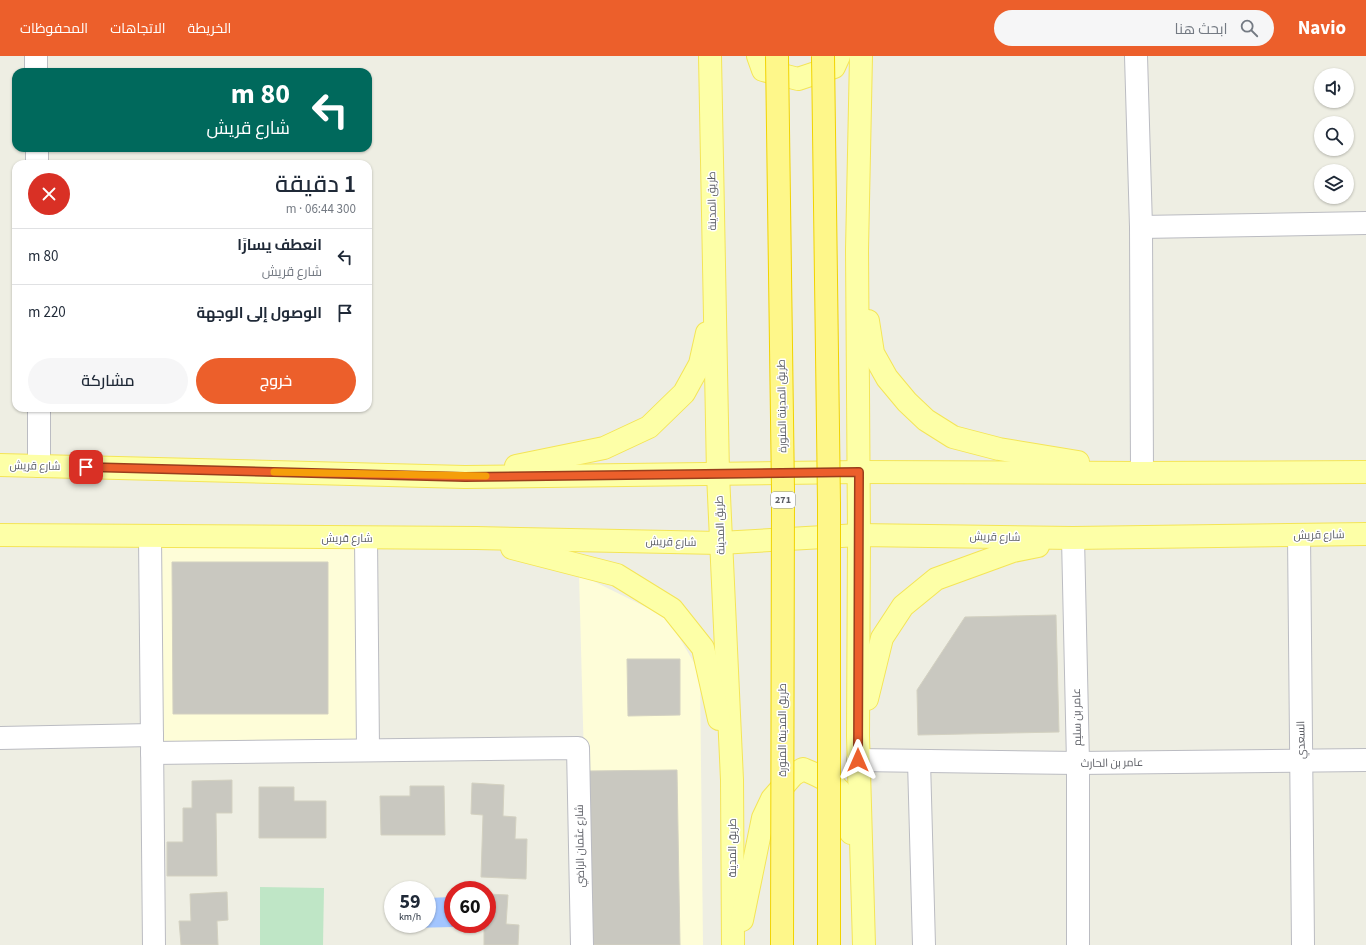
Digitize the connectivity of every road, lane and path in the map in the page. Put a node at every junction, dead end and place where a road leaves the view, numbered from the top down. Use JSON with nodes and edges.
{"nodes":[{"id":1,"x":36,"y":56,"type":"edge"},
{"id":2,"x":710,"y":56,"type":"edge"},
{"id":3,"x":758,"y":56,"type":"edge"},
{"id":4,"x":777,"y":56,"type":"edge"},
{"id":5,"x":823,"y":56,"type":"edge"},
{"id":6,"x":839,"y":56,"type":"edge"},
{"id":7,"x":861,"y":56,"type":"edge"},
{"id":8,"x":1136,"y":56,"type":"edge"},
{"id":9,"x":36,"y":68,"type":"edge"},
{"id":10,"x":712,"y":206,"type":"junction"},
{"id":11,"x":1366,"y":223,"type":"edge"},
{"id":12,"x":1141,"y":227,"type":"junction"},
{"id":13,"x":857,"y":250,"type":"junction"},
{"id":14,"x":39,"y":412,"type":"edge"},
{"id":15,"x":0,"y":465,"type":"edge"},
{"id":16,"x":39,"y":466,"type":"junction"},
{"id":17,"x":859,"y":472,"type":"junction"},
{"id":18,"x":1366,"y":472,"type":"edge"},
{"id":19,"x":1142,"y":473,"type":"junction"},
{"id":20,"x":718,"y":474,"type":"junction"},
{"id":21,"x":465,"y":477,"type":"junction"},
{"id":22,"x":1366,"y":534,"type":"edge"},
{"id":23,"x":0,"y":535,"type":"edge"},
{"id":24,"x":859,"y":535,"type":"junction"},
{"id":25,"x":1299,"y":535,"type":"junction"},
{"id":26,"x":150,"y":537,"type":"junction"},
{"id":27,"x":366,"y":538,"type":"junction"},
{"id":28,"x":476,"y":538,"type":"junction"},
{"id":29,"x":1073,"y":538,"type":"junction"},
{"id":30,"x":720,"y":543,"type":"junction"},
{"id":31,"x":858,"y":736,"type":"junction"},
{"id":32,"x":0,"y":738,"type":"edge"},
{"id":33,"x":152,"y":744,"type":"junction"},
{"id":34,"x":368,"y":750,"type":"junction"},
{"id":35,"x":858,"y":760,"type":"junction"},
{"id":36,"x":1301,"y":760,"type":"junction"},
{"id":37,"x":1366,"y":760,"type":"edge"},
{"id":38,"x":919,"y":761,"type":"junction"},
{"id":39,"x":1078,"y":763,"type":"junction"},
{"id":40,"x":732,"y":780,"type":"junction"},
{"id":41,"x":154,"y":945,"type":"edge"},
{"id":42,"x":582,"y":945,"type":"edge"},
{"id":43,"x":733,"y":945,"type":"edge"},
{"id":44,"x":737,"y":945,"type":"edge"},
{"id":45,"x":782,"y":945,"type":"edge"},
{"id":46,"x":829,"y":945,"type":"edge"},
{"id":47,"x":864,"y":945,"type":"edge"},
{"id":48,"x":924,"y":945,"type":"edge"},
{"id":49,"x":1078,"y":945,"type":"edge"},
{"id":50,"x":1303,"y":945,"type":"edge"}],
"edges":[{"from":1,"to":9,"type":"street"},
{"from":2,"to":10,"type":"main road","name":"طريق المدينة"},
{"from":3,"to":6,"type":"main road"},
{"from":4,"to":45,"type":"highway","name":"طريق المدينة المنورة","number":"271","bridge":true},
{"from":5,"to":46,"type":"highway","bridge":true},
{"from":7,"to":13,"type":"main road"},
{"from":8,"to":12,"type":"street"},
{"from":10,"to":20,"type":"main road","name":"طريق المدينة"},
{"from":10,"to":21,"type":"main road"},
{"from":11,"to":12,"type":"street"},
{"from":12,"to":19,"type":"street"},
{"from":13,"to":17,"type":"main road"},
{"from":13,"to":19,"type":"main road"},
{"from":14,"to":16,"type":"street"},
{"from":15,"to":16,"type":"main road","name":"شارع قريش"},
{"from":16,"to":21,"type":"main road","name":"شارع قريش"},
{"from":17,"to":19,"type":"main road","name":"شارع قريش"},
{"from":17,"to":20,"type":"main road","name":"شارع قريش"},
{"from":17,"to":24,"type":"main road"},
{"from":18,"to":19,"type":"main road","name":"شارع قريش"},
{"from":20,"to":21,"type":"main road","name":"شارع قريش"},
{"from":20,"to":30,"type":"main road","name":"طريق المدينة"},
{"from":22,"to":25,"type":"main road","name":"شارع قريش"},
{"from":23,"to":26,"type":"main road","name":"شارع قريش"},
{"from":24,"to":29,"type":"main road","name":"شارع قريش"},
{"from":24,"to":30,"type":"main road","name":"شارع قريش"},
{"from":24,"to":31,"type":"main road"},
{"from":25,"to":29,"type":"main road","name":"شارع قريش"},
{"from":25,"to":36,"type":"street","name":"السعدي"},
{"from":26,"to":27,"type":"main road","name":"شارع قريش"},
{"from":26,"to":33,"type":"street"},
{"from":27,"to":28,"type":"main road","name":"شارع قريش"},
{"from":27,"to":34,"type":"street"},
{"from":28,"to":30,"type":"main road","name":"شارع قريش"},
{"from":28,"to":40,"type":"main road"},
{"from":29,"to":31,"type":"main road"},
{"from":29,"to":39,"type":"street","name":"عامر بن سليم"},
{"from":30,"to":40,"type":"main road","name":"طريق المدينة"},
{"from":31,"to":35,"type":"main road"},
{"from":32,"to":33,"type":"street"},
{"from":33,"to":34,"type":"street"},
{"from":33,"to":41,"type":"street"},
{"from":34,"to":42,"type":"street","name":"شارع عثمان الراضي"},
{"from":35,"to":38,"type":"street","name":"عامر بن الحارث"},
{"from":35,"to":47,"type":"main road"},
{"from":36,"to":37,"type":"street","name":"عامر بن الحارث"},
{"from":36,"to":39,"type":"street","name":"عامر بن الحارث"},
{"from":36,"to":50,"type":"street","name":"السعدي"},
{"from":38,"to":39,"type":"street","name":"عامر بن الحارث"},
{"from":38,"to":48,"type":"street"},
{"from":39,"to":49,"type":"street","name":"عامر بن سليم"},
{"from":40,"to":43,"type":"main road","name":"طريق المدينة"},
{"from":44,"to":47,"type":"main road","name":"طريق المدينة المنورة"}]}
